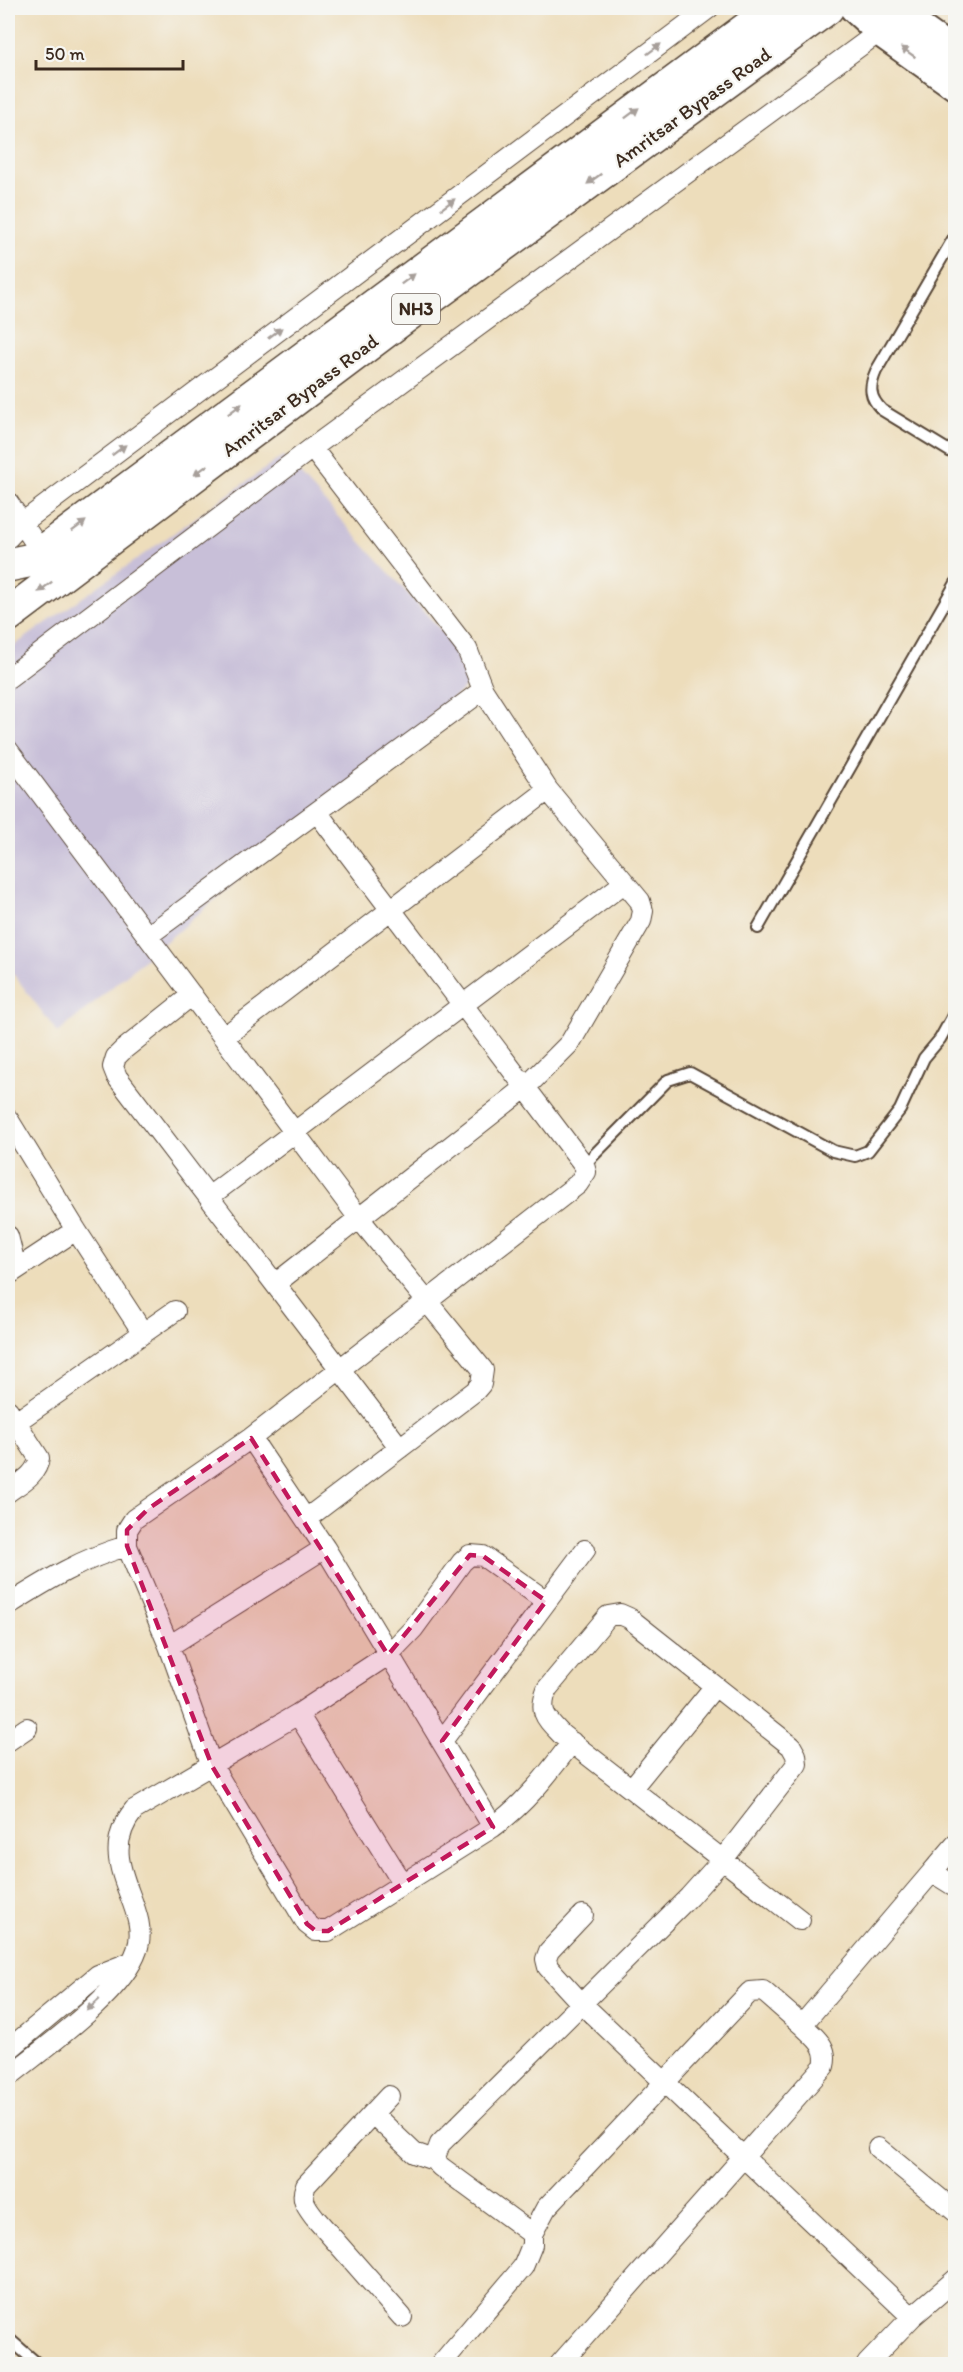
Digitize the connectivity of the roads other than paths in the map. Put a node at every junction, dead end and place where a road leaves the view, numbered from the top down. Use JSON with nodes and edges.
{"nodes":[{"id":1,"x":709,"y":8,"type":"edge"},
{"id":2,"x":775,"y":8,"type":"edge"},
{"id":3,"x":827,"y":8,"type":"edge"},
{"id":4,"x":854,"y":8,"type":"edge"},
{"id":5,"x":896,"y":16,"type":"edge"},
{"id":6,"x":956,"y":54,"type":"edge"},
{"id":7,"x":956,"y":86,"type":"edge"},
{"id":8,"x":956,"y":234,"type":"edge"},
{"id":9,"x":312,"y":448,"type":"junction"},
{"id":10,"x":956,"y":455,"type":"edge"},
{"id":11,"x":8,"y":502,"type":"edge"},
{"id":12,"x":22,"y":523,"type":"junction"},
{"id":13,"x":8,"y":538,"type":"edge"},
{"id":14,"x":22,"y":564,"type":"edge"},
{"id":15,"x":956,"y":583,"type":"edge"},
{"id":16,"x":8,"y":615,"type":"edge"},
{"id":17,"x":8,"y":678,"type":"edge"},
{"id":18,"x":483,"y":690,"type":"junction"},
{"id":19,"x":8,"y":750,"type":"edge"},
{"id":20,"x":548,"y":790,"type":"junction"},
{"id":21,"x":317,"y":812,"type":"junction"},
{"id":22,"x":624,"y":882,"type":"junction"},
{"id":23,"x":390,"y":912,"type":"junction"},
{"id":24,"x":758,"y":928,"type":"dead end"},
{"id":25,"x":149,"y":935,"type":"junction"},
{"id":26,"x":192,"y":995,"type":"junction"},
{"id":27,"x":461,"y":1004,"type":"junction"},
{"id":28,"x":956,"y":1010,"type":"edge"},
{"id":29,"x":224,"y":1037,"type":"junction"},
{"id":30,"x":525,"y":1088,"type":"junction"},
{"id":31,"x":8,"y":1119,"type":"edge"},
{"id":32,"x":294,"y":1132,"type":"junction"},
{"id":33,"x":584,"y":1165,"type":"junction"},
{"id":34,"x":210,"y":1196,"type":"junction"},
{"id":35,"x":358,"y":1217,"type":"junction"},
{"id":36,"x":76,"y":1230,"type":"junction"},
{"id":37,"x":8,"y":1236,"type":"edge"},
{"id":38,"x":12,"y":1271,"type":"edge"},
{"id":39,"x":275,"y":1284,"type":"junction"},
{"id":40,"x":428,"y":1302,"type":"junction"},
{"id":41,"x":175,"y":1311,"type":"dead end"},
{"id":42,"x":143,"y":1333,"type":"junction"},
{"id":43,"x":340,"y":1371,"type":"junction"},
{"id":44,"x":12,"y":1416,"type":"edge"},
{"id":45,"x":251,"y":1438,"type":"junction"},
{"id":46,"x":400,"y":1448,"type":"junction"},
{"id":47,"x":8,"y":1492,"type":"edge"},
{"id":48,"x":306,"y":1519,"type":"junction"},
{"id":49,"x":127,"y":1546,"type":"junction"},
{"id":50,"x":325,"y":1548,"type":"junction"},
{"id":51,"x":585,"y":1550,"type":"dead end"},
{"id":52,"x":546,"y":1601,"type":"junction"},
{"id":53,"x":8,"y":1605,"type":"edge"},
{"id":54,"x":169,"y":1646,"type":"junction"},
{"id":55,"x":388,"y":1655,"type":"junction"},
{"id":56,"x":714,"y":1686,"type":"junction"},
{"id":57,"x":298,"y":1714,"type":"junction"},
{"id":58,"x":27,"y":1728,"type":"dead end"},
{"id":59,"x":8,"y":1741,"type":"edge"},
{"id":60,"x":442,"y":1741,"type":"junction"},
{"id":61,"x":572,"y":1742,"type":"junction"},
{"id":62,"x":212,"y":1766,"type":"junction"},
{"id":63,"x":632,"y":1788,"type":"junction"},
{"id":64,"x":493,"y":1827,"type":"junction"},
{"id":65,"x":956,"y":1844,"type":"edge"},
{"id":66,"x":724,"y":1858,"type":"junction"},
{"id":67,"x":932,"y":1872,"type":"junction"},
{"id":68,"x":403,"y":1884,"type":"junction"},
{"id":69,"x":956,"y":1887,"type":"edge"},
{"id":70,"x":583,"y":1915,"type":"dead end"},
{"id":71,"x":800,"y":1920,"type":"dead end"},
{"id":72,"x":131,"y":1962,"type":"junction"},
{"id":73,"x":581,"y":2003,"type":"junction"},
{"id":74,"x":802,"y":2025,"type":"junction"},
{"id":75,"x":8,"y":2050,"type":"edge"},
{"id":76,"x":8,"y":2077,"type":"edge"},
{"id":77,"x":663,"y":2082,"type":"junction"},
{"id":78,"x":389,"y":2096,"type":"dead end"},
{"id":79,"x":373,"y":2114,"type":"junction"},
{"id":80,"x":878,"y":2148,"type":"dead end"},
{"id":81,"x":742,"y":2158,"type":"junction"},
{"id":82,"x":434,"y":2160,"type":"junction"},
{"id":83,"x":956,"y":2212,"type":"edge"},
{"id":84,"x":532,"y":2234,"type":"junction"},
{"id":85,"x":956,"y":2279,"type":"edge"},
{"id":86,"x":402,"y":2317,"type":"dead end"},
{"id":87,"x":912,"y":2317,"type":"junction"},
{"id":88,"x":8,"y":2338,"type":"edge"},
{"id":89,"x":38,"y":2364,"type":"edge"},
{"id":90,"x":441,"y":2364,"type":"edge"},
{"id":91,"x":560,"y":2364,"type":"edge"},
{"id":92,"x":867,"y":2364,"type":"edge"}],
"edges":[{"from":12,"to":1,"type":"street","one_way":true},
{"from":14,"to":2,"type":"highway","name":"Amritsar Bypass Road","one_way":true},
{"from":3,"to":16,"type":"highway","name":"Amritsar Bypass Road","number":"NH3","one_way":true},
{"from":4,"to":5,"type":"street"},
{"from":5,"to":6,"type":"street"},
{"from":7,"to":5,"type":"street","one_way":true},
{"from":5,"to":9,"type":"street"},
{"from":8,"to":10,"type":"lane"},
{"from":9,"to":17,"type":"street"},
{"from":9,"to":18,"type":"street"},
{"from":11,"to":12,"type":"street"},
{"from":12,"to":13,"type":"street"},
{"from":12,"to":14,"type":"street"},
{"from":15,"to":24,"type":"lane"},
{"from":18,"to":20,"type":"street"},
{"from":18,"to":21,"type":"street"},
{"from":19,"to":25,"type":"street"},
{"from":20,"to":22,"type":"street"},
{"from":20,"to":23,"type":"street"},
{"from":21,"to":23,"type":"street"},
{"from":21,"to":25,"type":"street"},
{"from":22,"to":27,"type":"street"},
{"from":22,"to":30,"type":"street"},
{"from":23,"to":27,"type":"street"},
{"from":23,"to":29,"type":"street"},
{"from":25,"to":26,"type":"street"},
{"from":26,"to":29,"type":"street"},
{"from":26,"to":34,"type":"street"},
{"from":27,"to":30,"type":"street"},
{"from":27,"to":32,"type":"street"},
{"from":28,"to":33,"type":"lane"},
{"from":29,"to":32,"type":"street"},
{"from":30,"to":33,"type":"street"},
{"from":30,"to":35,"type":"street"},
{"from":31,"to":36,"type":"street"},
{"from":32,"to":34,"type":"street"},
{"from":32,"to":35,"type":"street"},
{"from":33,"to":40,"type":"street"},
{"from":34,"to":39,"type":"street"},
{"from":35,"to":39,"type":"street"},
{"from":35,"to":40,"type":"street"},
{"from":36,"to":38,"type":"street"},
{"from":36,"to":42,"type":"street"},
{"from":37,"to":38,"type":"street"},
{"from":39,"to":43,"type":"street"},
{"from":40,"to":43,"type":"street"},
{"from":40,"to":46,"type":"street"},
{"from":41,"to":42,"type":"street"},
{"from":42,"to":44,"type":"street"},
{"from":43,"to":45,"type":"street"},
{"from":43,"to":46,"type":"street"},
{"from":44,"to":47,"type":"street"},
{"from":45,"to":48,"type":"street"},
{"from":45,"to":49,"type":"street"},
{"from":46,"to":48,"type":"street"},
{"from":48,"to":50,"type":"street"},
{"from":49,"to":53,"type":"street"},
{"from":49,"to":54,"type":"street"},
{"from":50,"to":54,"type":"street"},
{"from":50,"to":55,"type":"street"},
{"from":51,"to":52,"type":"street"},
{"from":52,"to":55,"type":"street"},
{"from":52,"to":60,"type":"street"},
{"from":54,"to":62,"type":"street"},
{"from":55,"to":57,"type":"street"},
{"from":55,"to":60,"type":"street"},
{"from":56,"to":61,"type":"street"},
{"from":56,"to":63,"type":"street"},
{"from":56,"to":66,"type":"street"},
{"from":57,"to":62,"type":"street"},
{"from":57,"to":68,"type":"street"},
{"from":58,"to":59,"type":"street"},
{"from":60,"to":64,"type":"street"},
{"from":61,"to":63,"type":"street"},
{"from":61,"to":64,"type":"street"},
{"from":62,"to":68,"type":"street"},
{"from":62,"to":72,"type":"street"},
{"from":63,"to":66,"type":"street"},
{"from":64,"to":68,"type":"street"},
{"from":65,"to":67,"type":"street"},
{"from":66,"to":71,"type":"street"},
{"from":66,"to":73,"type":"street"},
{"from":67,"to":69,"type":"street"},
{"from":67,"to":74,"type":"street"},
{"from":70,"to":73,"type":"street"},
{"from":72,"to":75,"type":"street"},
{"from":72,"to":76,"type":"street","one_way":true},
{"from":73,"to":77,"type":"street"},
{"from":73,"to":82,"type":"street"},
{"from":74,"to":77,"type":"street"},
{"from":74,"to":81,"type":"street"},
{"from":77,"to":81,"type":"street"},
{"from":77,"to":84,"type":"street"},
{"from":78,"to":79,"type":"street"},
{"from":79,"to":82,"type":"street"},
{"from":79,"to":86,"type":"street"},
{"from":80,"to":83,"type":"street"},
{"from":81,"to":87,"type":"street"},
{"from":81,"to":91,"type":"street"},
{"from":82,"to":84,"type":"street"},
{"from":84,"to":90,"type":"street"},
{"from":85,"to":87,"type":"street"},
{"from":87,"to":92,"type":"street"},
{"from":88,"to":89,"type":"lane"}]}
